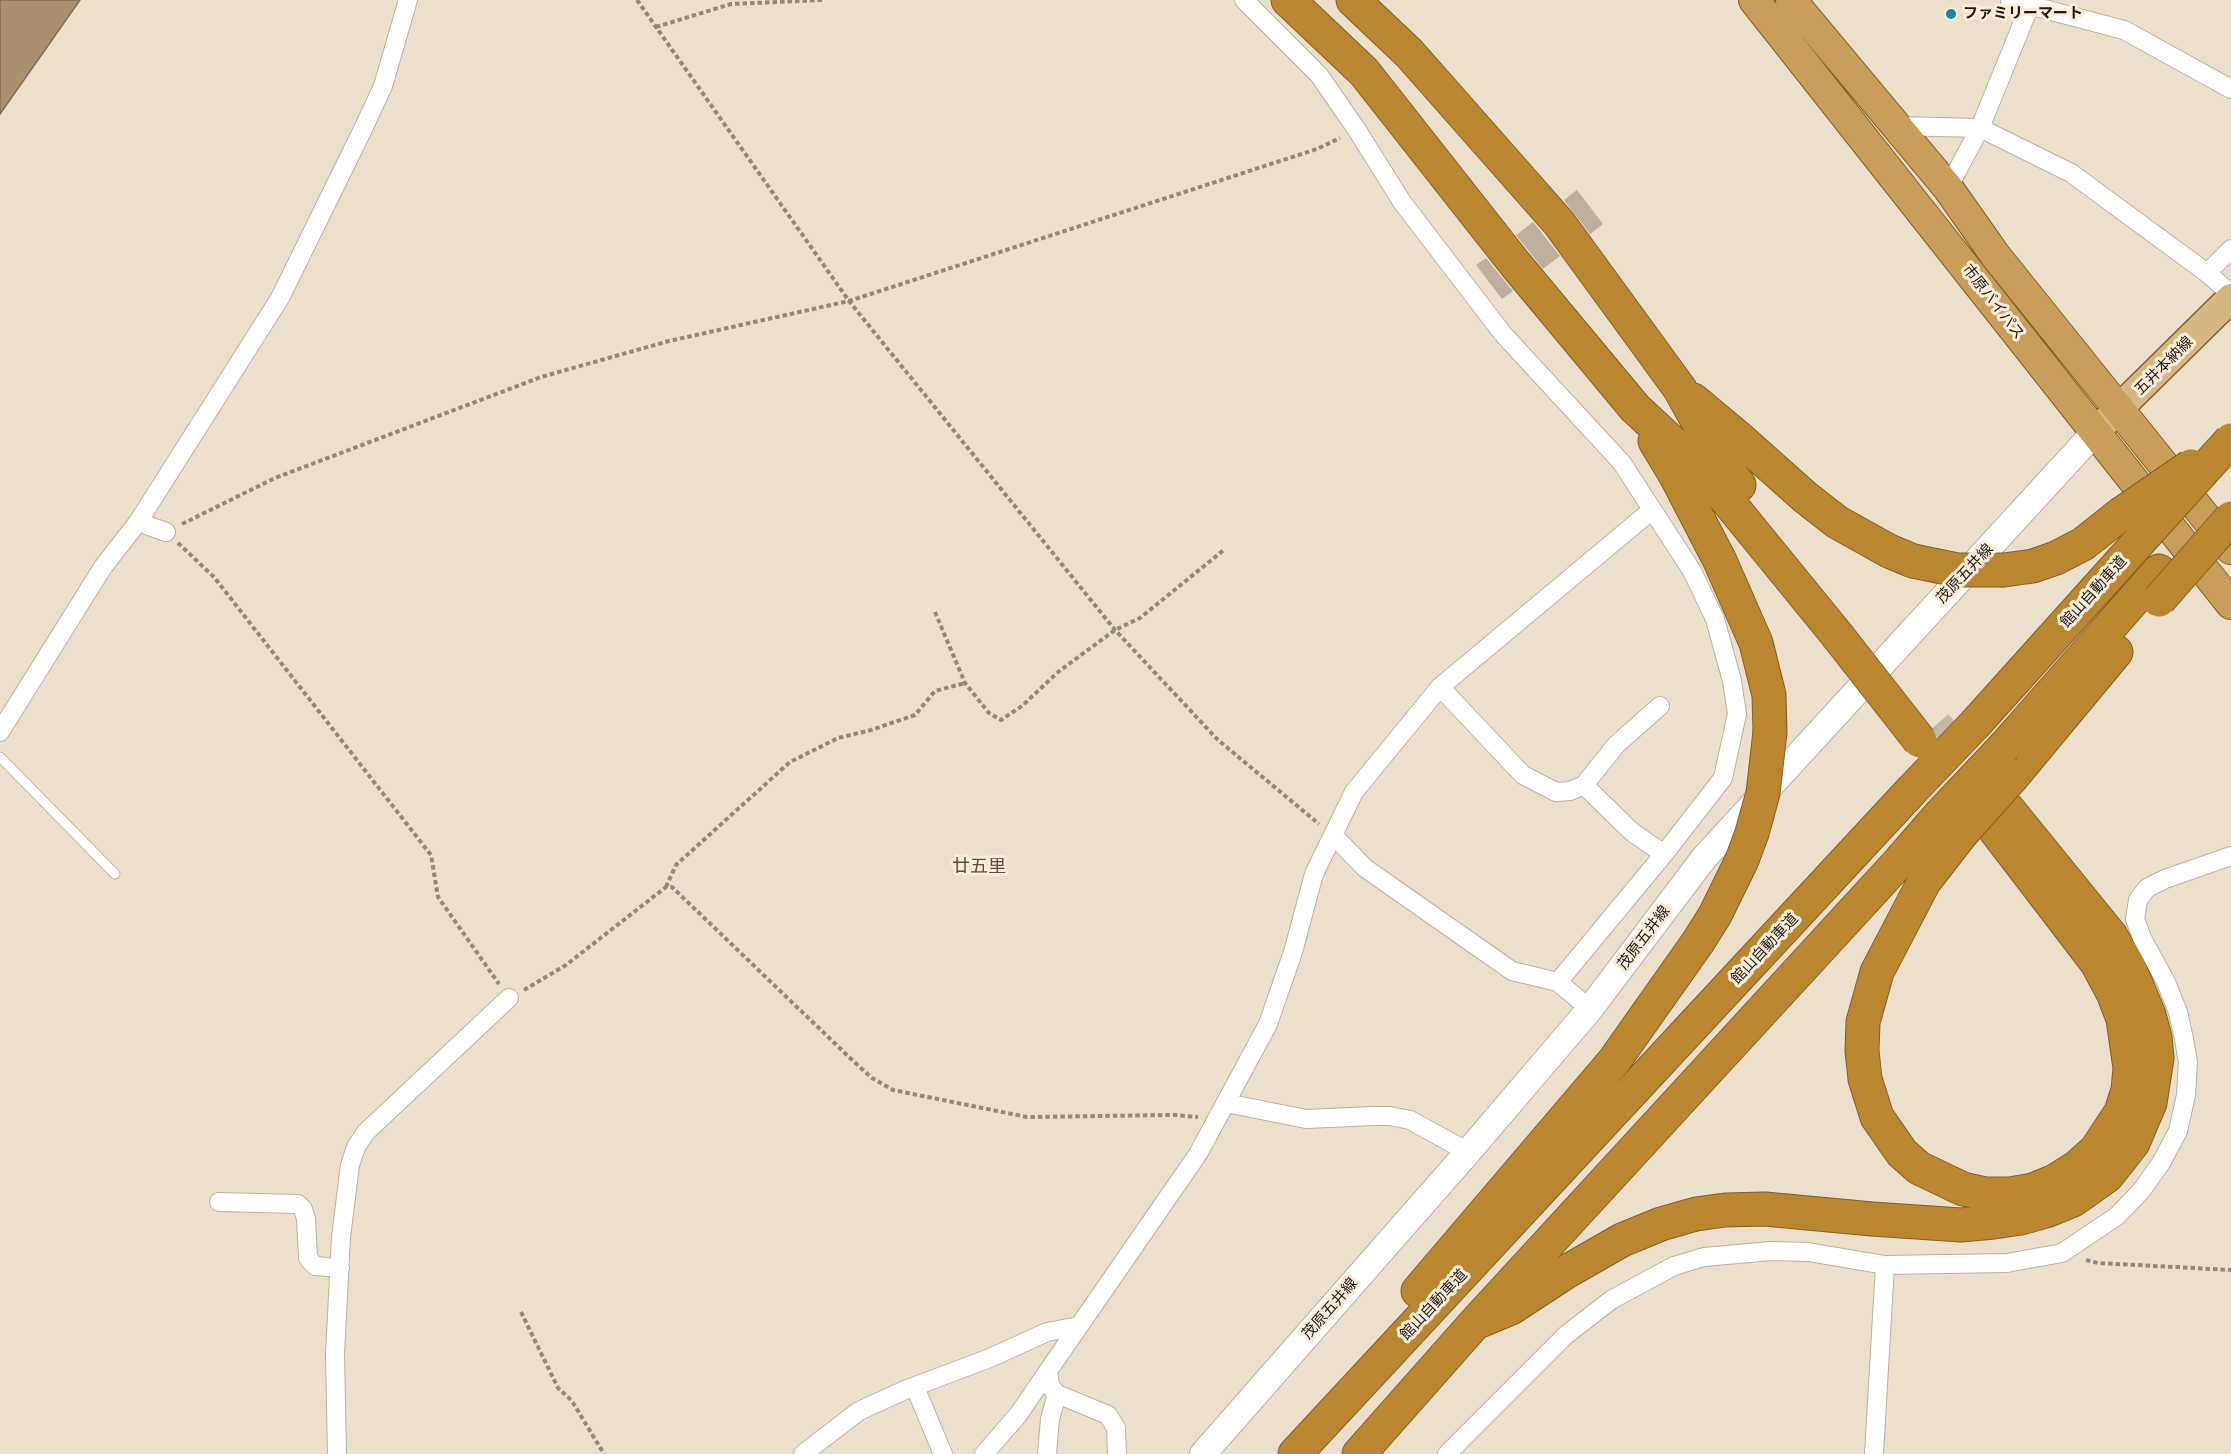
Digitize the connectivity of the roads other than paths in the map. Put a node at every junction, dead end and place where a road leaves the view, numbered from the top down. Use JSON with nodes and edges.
{"nodes":[{"id":1,"x":408,"y":0,"type":"edge"},
{"id":2,"x":1244,"y":0,"type":"edge"},
{"id":3,"x":1288,"y":0,"type":"edge"},
{"id":4,"x":1311,"y":0,"type":"edge"},
{"id":5,"x":1353,"y":0,"type":"edge"},
{"id":6,"x":1377,"y":0,"type":"edge"},
{"id":7,"x":1754,"y":0,"type":"edge"},
{"id":8,"x":1791,"y":0,"type":"edge"},
{"id":9,"x":2010,"y":0,"type":"edge"},
{"id":10,"x":2031,"y":2,"type":"edge"},
{"id":11,"x":1409,"y":53,"type":"junction"},
{"id":12,"x":1364,"y":72,"type":"junction"},
{"id":13,"x":2231,"y":89,"type":"edge"},
{"id":14,"x":1895,"y":126,"type":"junction"},
{"id":15,"x":1980,"y":128,"type":"junction"},
{"id":16,"x":1948,"y":188,"type":"junction"},
{"id":17,"x":2231,"y":249,"type":"edge"},
{"id":18,"x":2207,"y":273,"type":"junction"},
{"id":19,"x":2231,"y":296,"type":"edge"},
{"id":20,"x":1680,"y":389,"type":"junction"},
{"id":21,"x":1635,"y":408,"type":"junction"},
{"id":22,"x":2120,"y":409,"type":"junction"},
{"id":23,"x":2095,"y":432,"type":"junction"},
{"id":24,"x":2224,"y":448,"type":"edge"},
{"id":25,"x":2231,"y":496,"type":"edge"},
{"id":26,"x":1652,"y":510,"type":"junction"},
{"id":27,"x":2231,"y":518,"type":"edge"},
{"id":28,"x":138,"y":522,"type":"junction"},
{"id":29,"x":2134,"y":524,"type":"junction"},
{"id":30,"x":166,"y":532,"type":"road end"},
{"id":31,"x":2231,"y":549,"type":"edge"},
{"id":32,"x":2159,"y":585,"type":"junction"},
{"id":33,"x":2231,"y":604,"type":"edge"},
{"id":34,"x":1845,"y":630,"type":"junction"},
{"id":35,"x":1440,"y":687,"type":"junction"},
{"id":36,"x":1660,"y":706,"type":"dead end"},
{"id":37,"x":0,"y":732,"type":"edge"},
{"id":38,"x":1928,"y":733,"type":"tunnel mouth"},
{"id":39,"x":0,"y":757,"type":"edge"},
{"id":40,"x":1584,"y":785,"type":"junction"},
{"id":41,"x":1951,"y":824,"type":"junction"},
{"id":42,"x":1334,"y":836,"type":"junction"},
{"id":43,"x":1664,"y":854,"type":"junction"},
{"id":44,"x":2231,"y":856,"type":"edge"},
{"id":45,"x":115,"y":874,"type":"dead end"},
{"id":46,"x":1558,"y":982,"type":"junction"},
{"id":47,"x":509,"y":998,"type":"road end"},
{"id":48,"x":1590,"y":1009,"type":"junction"},
{"id":49,"x":1221,"y":1111,"type":"junction"},
{"id":50,"x":1468,"y":1152,"type":"junction"},
{"id":51,"x":219,"y":1202,"type":"dead end"},
{"id":52,"x":1885,"y":1264,"type":"junction"},
{"id":53,"x":340,"y":1268,"type":"junction"},
{"id":54,"x":1475,"y":1323,"type":"junction"},
{"id":55,"x":1079,"y":1326,"type":"junction"},
{"id":56,"x":1048,"y":1371,"type":"junction"},
{"id":57,"x":915,"y":1387,"type":"junction"},
{"id":58,"x":1057,"y":1394,"type":"junction"},
{"id":59,"x":337,"y":1454,"type":"edge"},
{"id":60,"x":803,"y":1454,"type":"edge"},
{"id":61,"x":943,"y":1454,"type":"edge"},
{"id":62,"x":984,"y":1454,"type":"edge"},
{"id":63,"x":1047,"y":1454,"type":"edge"},
{"id":64,"x":1117,"y":1454,"type":"edge"},
{"id":65,"x":1203,"y":1454,"type":"edge"},
{"id":66,"x":1283,"y":1454,"type":"edge"},
{"id":67,"x":1295,"y":1454,"type":"edge"},
{"id":68,"x":1359,"y":1454,"type":"edge"},
{"id":69,"x":1447,"y":1454,"type":"edge"},
{"id":70,"x":1874,"y":1454,"type":"edge"}],
"edges":[{"from":1,"to":28,"type":"street"},
{"from":2,"to":26,"type":"street"},
{"from":3,"to":12,"type":"highway"},
{"from":4,"to":12,"type":"highway"},
{"from":5,"to":11,"type":"highway"},
{"from":6,"to":11,"type":"highway"},
{"from":7,"to":23,"type":"highway","name":"市原バイパス"},
{"from":8,"to":14,"type":"highway","name":"市原バイパス"},
{"from":9,"to":10,"type":"street"},
{"from":10,"to":13,"type":"street"},
{"from":10,"to":15,"type":"street"},
{"from":11,"to":20,"type":"highway"},
{"from":12,"to":21,"type":"highway"},
{"from":14,"to":15,"type":"street"},
{"from":14,"to":16,"type":"highway","name":"市原バイパス"},
{"from":15,"to":16,"type":"street"},
{"from":15,"to":18,"type":"street"},
{"from":16,"to":22,"type":"highway","name":"市原バイパス"},
{"from":17,"to":18,"type":"street"},
{"from":18,"to":19,"type":"street"},
{"from":19,"to":22,"type":"main road","name":"五井本納線"},
{"from":20,"to":29,"type":"highway","bridge":true},
{"from":20,"to":34,"type":"highway"},
{"from":21,"to":34,"type":"highway"},
{"from":21,"to":66,"type":"highway","bridge":true},
{"from":22,"to":23,"type":"main road","name":"五井本納線"},
{"from":22,"to":31,"type":"highway","name":"市原バイパス"},
{"from":23,"to":33,"type":"highway","name":"市原バイパス"},
{"from":23,"to":48,"type":"main road","name":"茂原五井線"},
{"from":24,"to":29,"type":"highway","name":"館山自動車道","bridge":true},
{"from":25,"to":32,"type":"highway"},
{"from":26,"to":35,"type":"street"},
{"from":26,"to":43,"type":"street"},
{"from":27,"to":32,"type":"highway","bridge":true},
{"from":28,"to":30,"type":"street"},
{"from":28,"to":37,"type":"street"},
{"from":29,"to":67,"type":"highway","name":"館山自動車道","bridge":true},
{"from":32,"to":41,"type":"highway","bridge":true},
{"from":34,"to":38,"type":"highway"},
{"from":35,"to":40,"type":"street"},
{"from":35,"to":42,"type":"street"},
{"from":36,"to":40,"type":"street"},
{"from":39,"to":45,"type":"lane"},
{"from":40,"to":43,"type":"street"},
{"from":41,"to":54,"type":"highway"},
{"from":41,"to":54,"type":"highway"},
{"from":42,"to":46,"type":"street"},
{"from":42,"to":49,"type":"street"},
{"from":43,"to":46,"type":"street"},
{"from":44,"to":52,"type":"street"},
{"from":46,"to":48,"type":"street"},
{"from":47,"to":53,"type":"street"},
{"from":48,"to":50,"type":"main road","name":"茂原五井線"},
{"from":49,"to":50,"type":"street"},
{"from":49,"to":55,"type":"street"},
{"from":50,"to":65,"type":"main road","name":"茂原五井線"},
{"from":51,"to":53,"type":"street"},
{"from":52,"to":69,"type":"street"},
{"from":52,"to":70,"type":"street"},
{"from":53,"to":59,"type":"street"},
{"from":54,"to":68,"type":"highway"},
{"from":55,"to":56,"type":"street"},
{"from":55,"to":57,"type":"street"},
{"from":56,"to":58,"type":"street"},
{"from":56,"to":62,"type":"street"},
{"from":57,"to":60,"type":"street"},
{"from":57,"to":61,"type":"street"},
{"from":58,"to":63,"type":"street"},
{"from":58,"to":64,"type":"street"}]}
